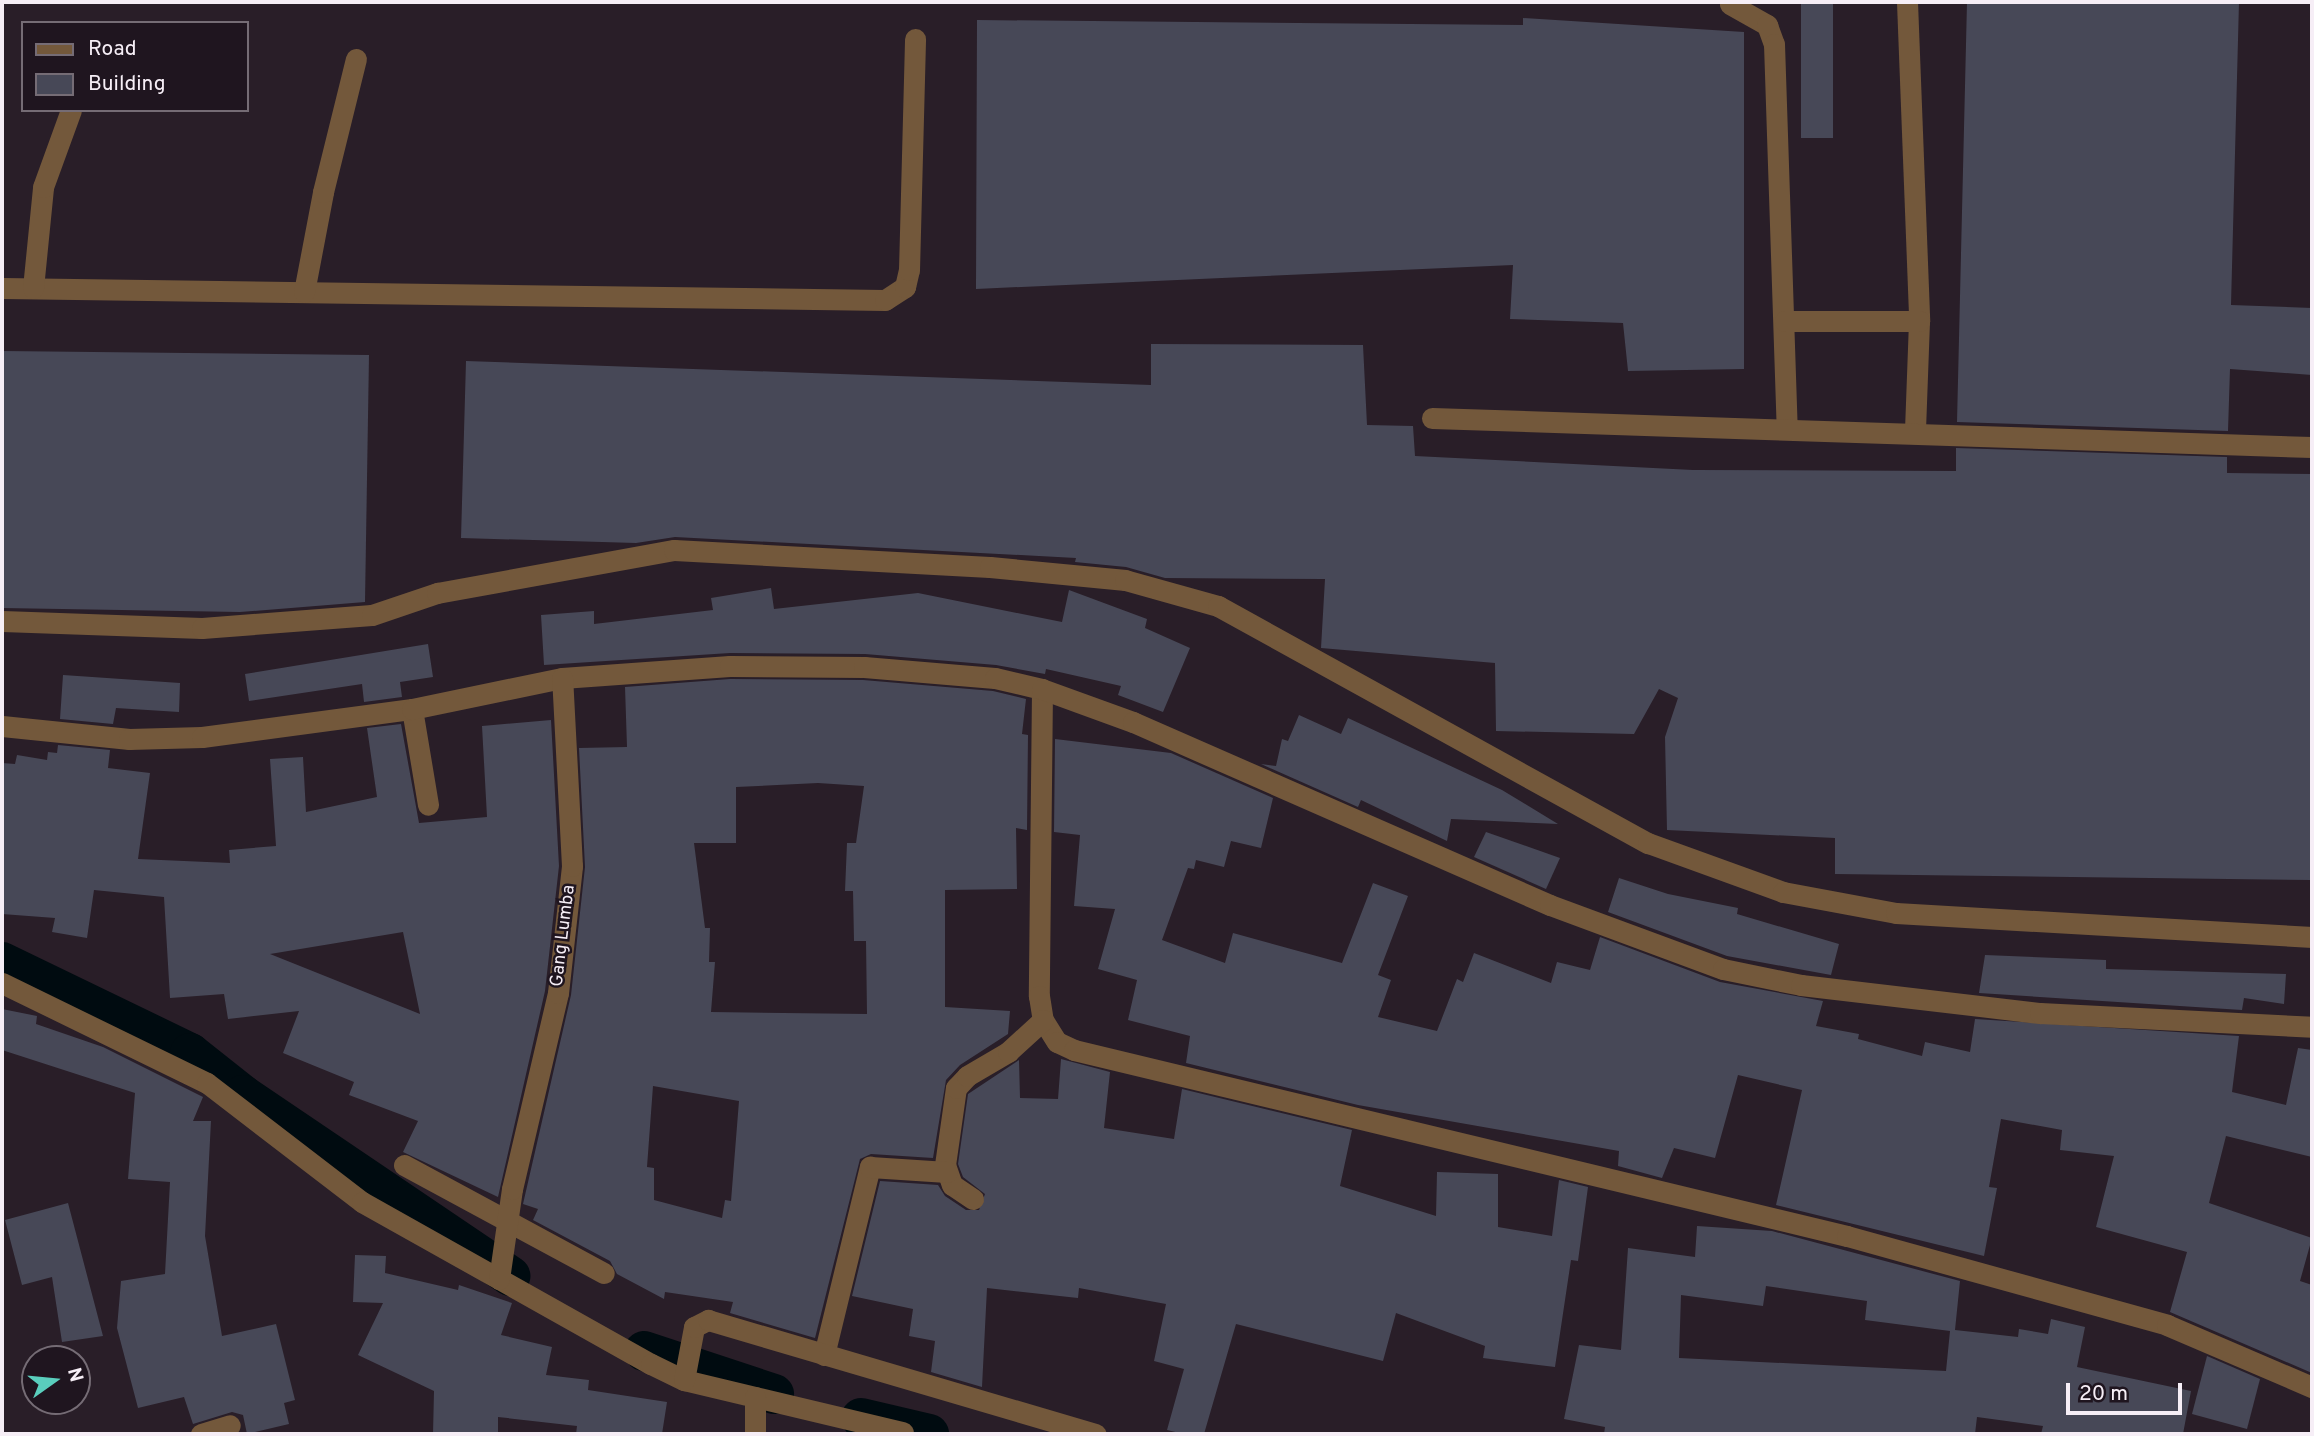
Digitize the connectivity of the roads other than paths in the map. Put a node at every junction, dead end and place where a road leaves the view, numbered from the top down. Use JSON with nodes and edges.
{"nodes":[{"id":1,"x":1907,"y":2,"type":"edge"},
{"id":2,"x":1730,"y":4,"type":"dead end"},
{"id":3,"x":915,"y":39,"type":"dead end"},
{"id":4,"x":356,"y":59,"type":"dead end"},
{"id":5,"x":70,"y":112,"type":"edge"},
{"id":6,"x":2,"y":288,"type":"edge"},
{"id":7,"x":33,"y":288,"type":"junction"},
{"id":8,"x":304,"y":292,"type":"junction"},
{"id":9,"x":1785,"y":321,"type":"junction"},
{"id":10,"x":1919,"y":321,"type":"junction"},
{"id":11,"x":1432,"y":418,"type":"dead end"},
{"id":12,"x":1787,"y":428,"type":"junction"},
{"id":13,"x":1914,"y":432,"type":"junction"},
{"id":14,"x":2312,"y":447,"type":"edge"},
{"id":15,"x":2,"y":621,"type":"edge"},
{"id":16,"x":562,"y":678,"type":"junction"},
{"id":17,"x":1042,"y":689,"type":"junction"},
{"id":18,"x":412,"y":709,"type":"junction"},
{"id":19,"x":2,"y":726,"type":"edge"},
{"id":20,"x":428,"y":805,"type":"dead end"},
{"id":21,"x":2312,"y":937,"type":"edge"},
{"id":22,"x":2,"y":984,"type":"edge"},
{"id":23,"x":1043,"y":1020,"type":"junction"},
{"id":24,"x":2312,"y":1027,"type":"edge"},
{"id":25,"x":404,"y":1165,"type":"dead end"},
{"id":26,"x":947,"y":1172,"type":"junction"},
{"id":27,"x":973,"y":1199,"type":"dead end"},
{"id":28,"x":508,"y":1225,"type":"junction"},
{"id":29,"x":604,"y":1273,"type":"dead end"},
{"id":30,"x":499,"y":1276,"type":"junction"},
{"id":31,"x":824,"y":1355,"type":"junction"},
{"id":32,"x":683,"y":1375,"type":"junction"},
{"id":33,"x":2312,"y":1387,"type":"edge"},
{"id":34,"x":755,"y":1397,"type":"junction"},
{"id":35,"x":230,"y":1425,"type":"dead end"},
{"id":36,"x":903,"y":1432,"type":"dead end"},
{"id":37,"x":201,"y":1434,"type":"edge"},
{"id":38,"x":755,"y":1434,"type":"edge"},
{"id":39,"x":1096,"y":1434,"type":"edge"}],
"edges":[{"from":1,"to":10,"type":"street"},
{"from":2,"to":9,"type":"street"},
{"from":3,"to":8,"type":"street"},
{"from":4,"to":8,"type":"street"},
{"from":5,"to":7,"type":"street"},
{"from":6,"to":7,"type":"street"},
{"from":7,"to":8,"type":"street"},
{"from":9,"to":10,"type":"street"},
{"from":9,"to":12,"type":"street"},
{"from":10,"to":13,"type":"street"},
{"from":11,"to":12,"type":"street"},
{"from":12,"to":13,"type":"street"},
{"from":13,"to":14,"type":"street"},
{"from":15,"to":21,"type":"street"},
{"from":16,"to":17,"type":"street"},
{"from":16,"to":18,"type":"street"},
{"from":16,"to":28,"type":"street","name":"Gang Lumba"},
{"from":17,"to":23,"type":"street"},
{"from":17,"to":24,"type":"street"},
{"from":18,"to":19,"type":"street"},
{"from":18,"to":20,"type":"street"},
{"from":22,"to":30,"type":"street"},
{"from":23,"to":26,"type":"street"},
{"from":23,"to":33,"type":"street"},
{"from":25,"to":28,"type":"street"},
{"from":26,"to":27,"type":"street"},
{"from":26,"to":31,"type":"street"},
{"from":28,"to":29,"type":"street"},
{"from":28,"to":30,"type":"street","name":"Gang Lumba"},
{"from":30,"to":32,"type":"street"},
{"from":31,"to":32,"type":"street"},
{"from":31,"to":39,"type":"street"},
{"from":32,"to":34,"type":"street"},
{"from":34,"to":36,"type":"street"},
{"from":34,"to":38,"type":"street"},
{"from":35,"to":37,"type":"street"}]}
